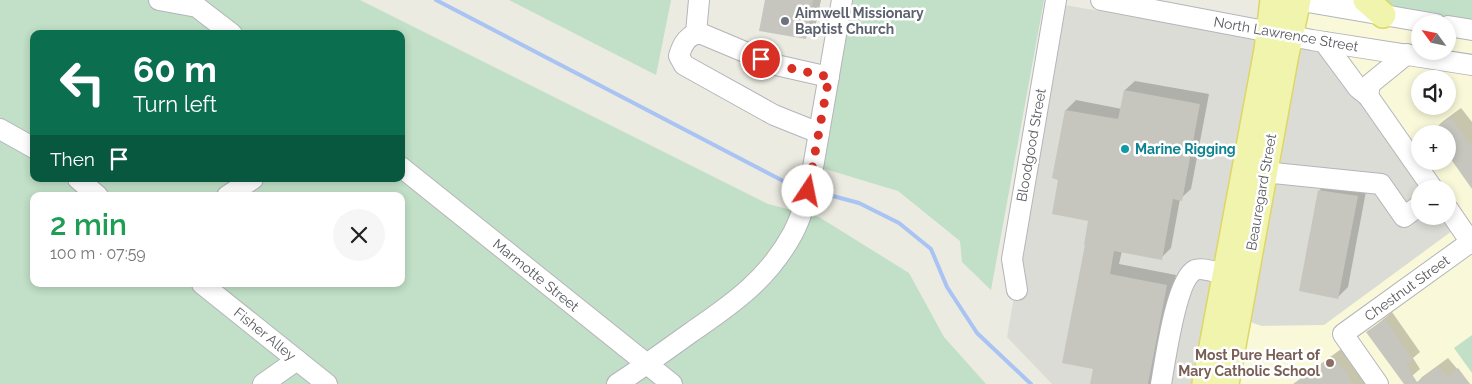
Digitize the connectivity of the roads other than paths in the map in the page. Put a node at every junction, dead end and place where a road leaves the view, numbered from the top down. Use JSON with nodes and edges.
{"nodes":[{"id":1,"x":158,"y":0,"type":"edge"},
{"id":2,"x":699,"y":0,"type":"edge"},
{"id":3,"x":842,"y":0,"type":"edge"},
{"id":4,"x":1056,"y":0,"type":"edge"},
{"id":5,"x":1101,"y":0,"type":"edge"},
{"id":6,"x":1272,"y":0,"type":"edge"},
{"id":7,"x":1297,"y":0,"type":"edge"},
{"id":8,"x":198,"y":3,"type":"edge"},
{"id":9,"x":1375,"y":8,"type":"edge"},
{"id":10,"x":1411,"y":17,"type":"edge"},
{"id":11,"x":1456,"y":27,"type":"edge"},
{"id":12,"x":228,"y":30,"type":"edge"},
{"id":13,"x":1472,"y":30,"type":"edge"},
{"id":14,"x":696,"y":33,"type":"junction"},
{"id":15,"x":1279,"y":33,"type":"junction"},
{"id":16,"x":1324,"y":42,"type":"junction"},
{"id":17,"x":1407,"y":54,"type":"junction"},
{"id":18,"x":1472,"y":65,"type":"edge"},
{"id":19,"x":829,"y":77,"type":"junction"},
{"id":20,"x":1368,"y":96,"type":"junction"},
{"id":21,"x":0,"y":129,"type":"edge"},
{"id":22,"x":819,"y":133,"type":"junction"},
{"id":23,"x":30,"y":146,"type":"edge"},
{"id":24,"x":405,"y":170,"type":"edge"},
{"id":25,"x":1264,"y":172,"type":"junction"},
{"id":26,"x":1428,"y":180,"type":"edge"},
{"id":27,"x":82,"y":182,"type":"edge"},
{"id":28,"x":248,"y":182,"type":"edge"},
{"id":29,"x":93,"y":192,"type":"edge"},
{"id":30,"x":233,"y":192,"type":"edge"},
{"id":31,"x":1411,"y":212,"type":"edge"},
{"id":32,"x":1456,"y":220,"type":"edge"},
{"id":33,"x":1472,"y":242,"type":"edge"},
{"id":34,"x":1225,"y":274,"type":"junction"},
{"id":35,"x":206,"y":287,"type":"edge"},
{"id":36,"x":1017,"y":290,"type":"dead end"},
{"id":37,"x":297,"y":360,"type":"junction"},
{"id":38,"x":647,"y":364,"type":"junction"},
{"id":39,"x":263,"y":384,"type":"edge"},
{"id":40,"x":327,"y":384,"type":"edge"},
{"id":41,"x":618,"y":384,"type":"edge"},
{"id":42,"x":672,"y":384,"type":"edge"},
{"id":43,"x":1161,"y":384,"type":"edge"},
{"id":44,"x":1205,"y":384,"type":"edge"},
{"id":45,"x":1226,"y":384,"type":"edge"},
{"id":46,"x":1378,"y":384,"type":"edge"}],
"edges":[{"from":1,"to":8,"type":"street"},
{"from":2,"to":14,"type":"street"},
{"from":3,"to":19,"type":"street"},
{"from":4,"to":36,"type":"street","name":"Bloodgood Street"},
{"from":5,"to":15,"type":"street","name":"North Lawrence Street"},
{"from":6,"to":15,"type":"main road","name":"Beauregard Street"},
{"from":7,"to":9,"type":"street"},
{"from":7,"to":15,"type":"main road","name":"Beauregard Street"},
{"from":8,"to":12,"type":"street"},
{"from":9,"to":10,"type":"street"},
{"from":11,"to":13,"type":"street"},
{"from":14,"to":19,"type":"street"},
{"from":14,"to":22,"type":"street"},
{"from":15,"to":16,"type":"street","name":"North Lawrence Street"},
{"from":15,"to":25,"type":"main road","name":"Beauregard Street"},
{"from":15,"to":34,"type":"main road","name":"Beauregard Street"},
{"from":16,"to":17,"type":"street","name":"North Lawrence Street"},
{"from":16,"to":20,"type":"street"},
{"from":17,"to":18,"type":"street","name":"North Lawrence Street"},
{"from":17,"to":20,"type":"street"},
{"from":19,"to":22,"type":"street"},
{"from":20,"to":26,"type":"street"},
{"from":21,"to":23,"type":"street"},
{"from":22,"to":38,"type":"street"},
{"from":24,"to":38,"type":"street","name":"Marmotte Street"},
{"from":25,"to":31,"type":"street"},
{"from":25,"to":45,"type":"main road","name":"Beauregard Street"},
{"from":27,"to":29,"type":"street"},
{"from":28,"to":30,"type":"street"},
{"from":32,"to":33,"type":"street"},
{"from":33,"to":46,"type":"street","name":"Chestnut Street"},
{"from":34,"to":43,"type":"street"},
{"from":34,"to":44,"type":"main road","name":"Beauregard Street"},
{"from":35,"to":37,"type":"street","name":"Fisher Alley"},
{"from":37,"to":39,"type":"street"},
{"from":37,"to":40,"type":"street","name":"Fisher Alley"},
{"from":38,"to":41,"type":"street"},
{"from":38,"to":42,"type":"street","name":"Marmotte Street"}]}
